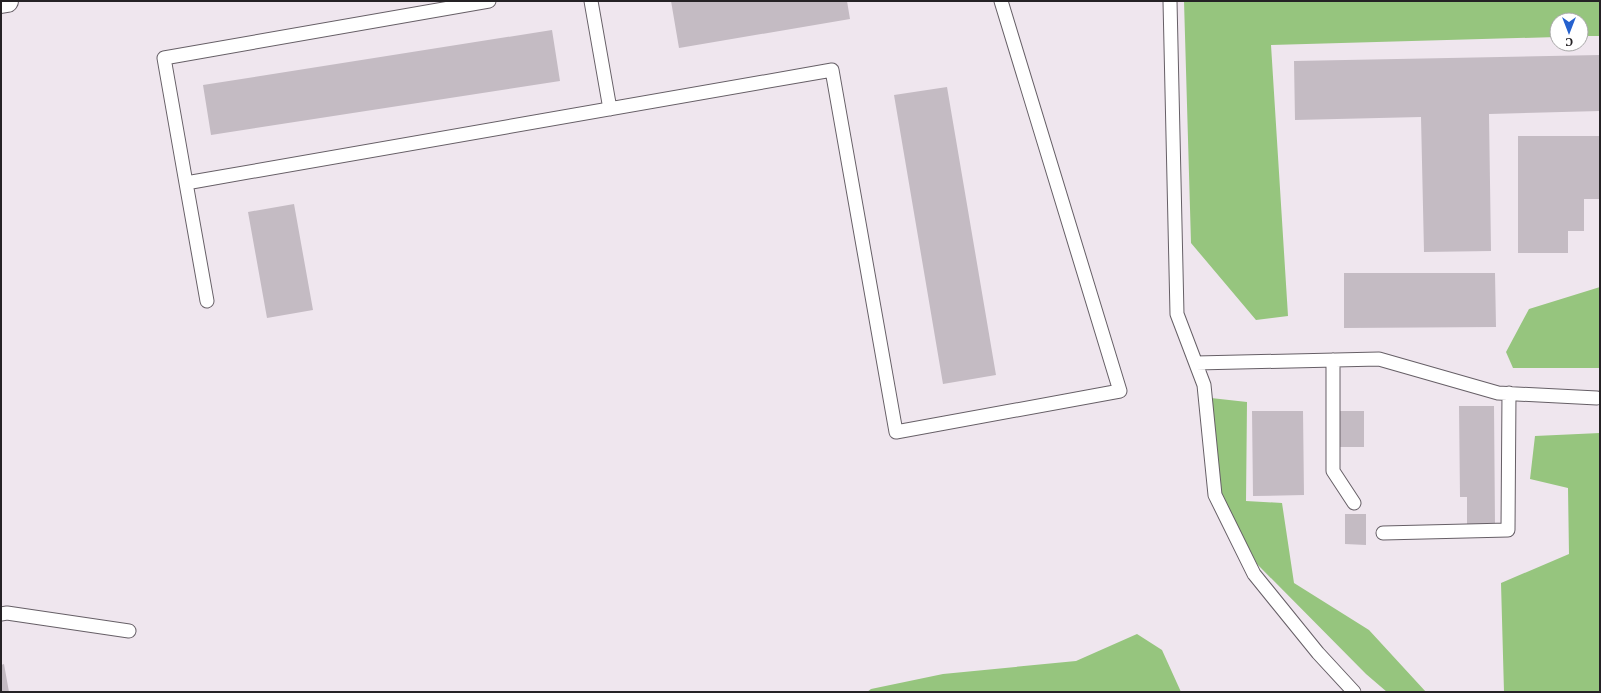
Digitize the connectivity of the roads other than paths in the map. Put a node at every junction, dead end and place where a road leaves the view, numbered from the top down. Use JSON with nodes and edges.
{"nodes":[{"id":1,"x":7,"y":1,"type":"edge"},
{"id":2,"x":489,"y":1,"type":"edge"},
{"id":3,"x":591,"y":1,"type":"edge"},
{"id":4,"x":1001,"y":1,"type":"edge"},
{"id":5,"x":1170,"y":1,"type":"edge"},
{"id":6,"x":1,"y":2,"type":"edge"},
{"id":7,"x":610,"y":109,"type":"junction"},
{"id":8,"x":186,"y":183,"type":"junction"},
{"id":9,"x":206,"y":301,"type":"dead end"},
{"id":10,"x":1333,"y":360,"type":"junction"},
{"id":11,"x":1196,"y":363,"type":"junction"},
{"id":12,"x":1509,"y":393,"type":"junction"},
{"id":13,"x":1597,"y":398,"type":"dead end"},
{"id":14,"x":1354,"y":503,"type":"dead end"},
{"id":15,"x":1384,"y":533,"type":"dead end"},
{"id":16,"x":1,"y":614,"type":"edge"},
{"id":17,"x":129,"y":631,"type":"dead end"},
{"id":18,"x":1354,"y":692,"type":"edge"}],
"edges":[{"from":1,"to":6,"type":"main road"},
{"from":2,"to":8,"type":"lane"},
{"from":3,"to":7,"type":"lane"},
{"from":4,"to":7,"type":"lane"},
{"from":5,"to":11,"type":"lane"},
{"from":7,"to":8,"type":"lane"},
{"from":8,"to":9,"type":"lane"},
{"from":10,"to":11,"type":"lane"},
{"from":10,"to":12,"type":"lane"},
{"from":10,"to":14,"type":"lane"},
{"from":11,"to":18,"type":"lane"},
{"from":12,"to":13,"type":"lane"},
{"from":12,"to":15,"type":"lane"},
{"from":16,"to":17,"type":"lane"}]}
